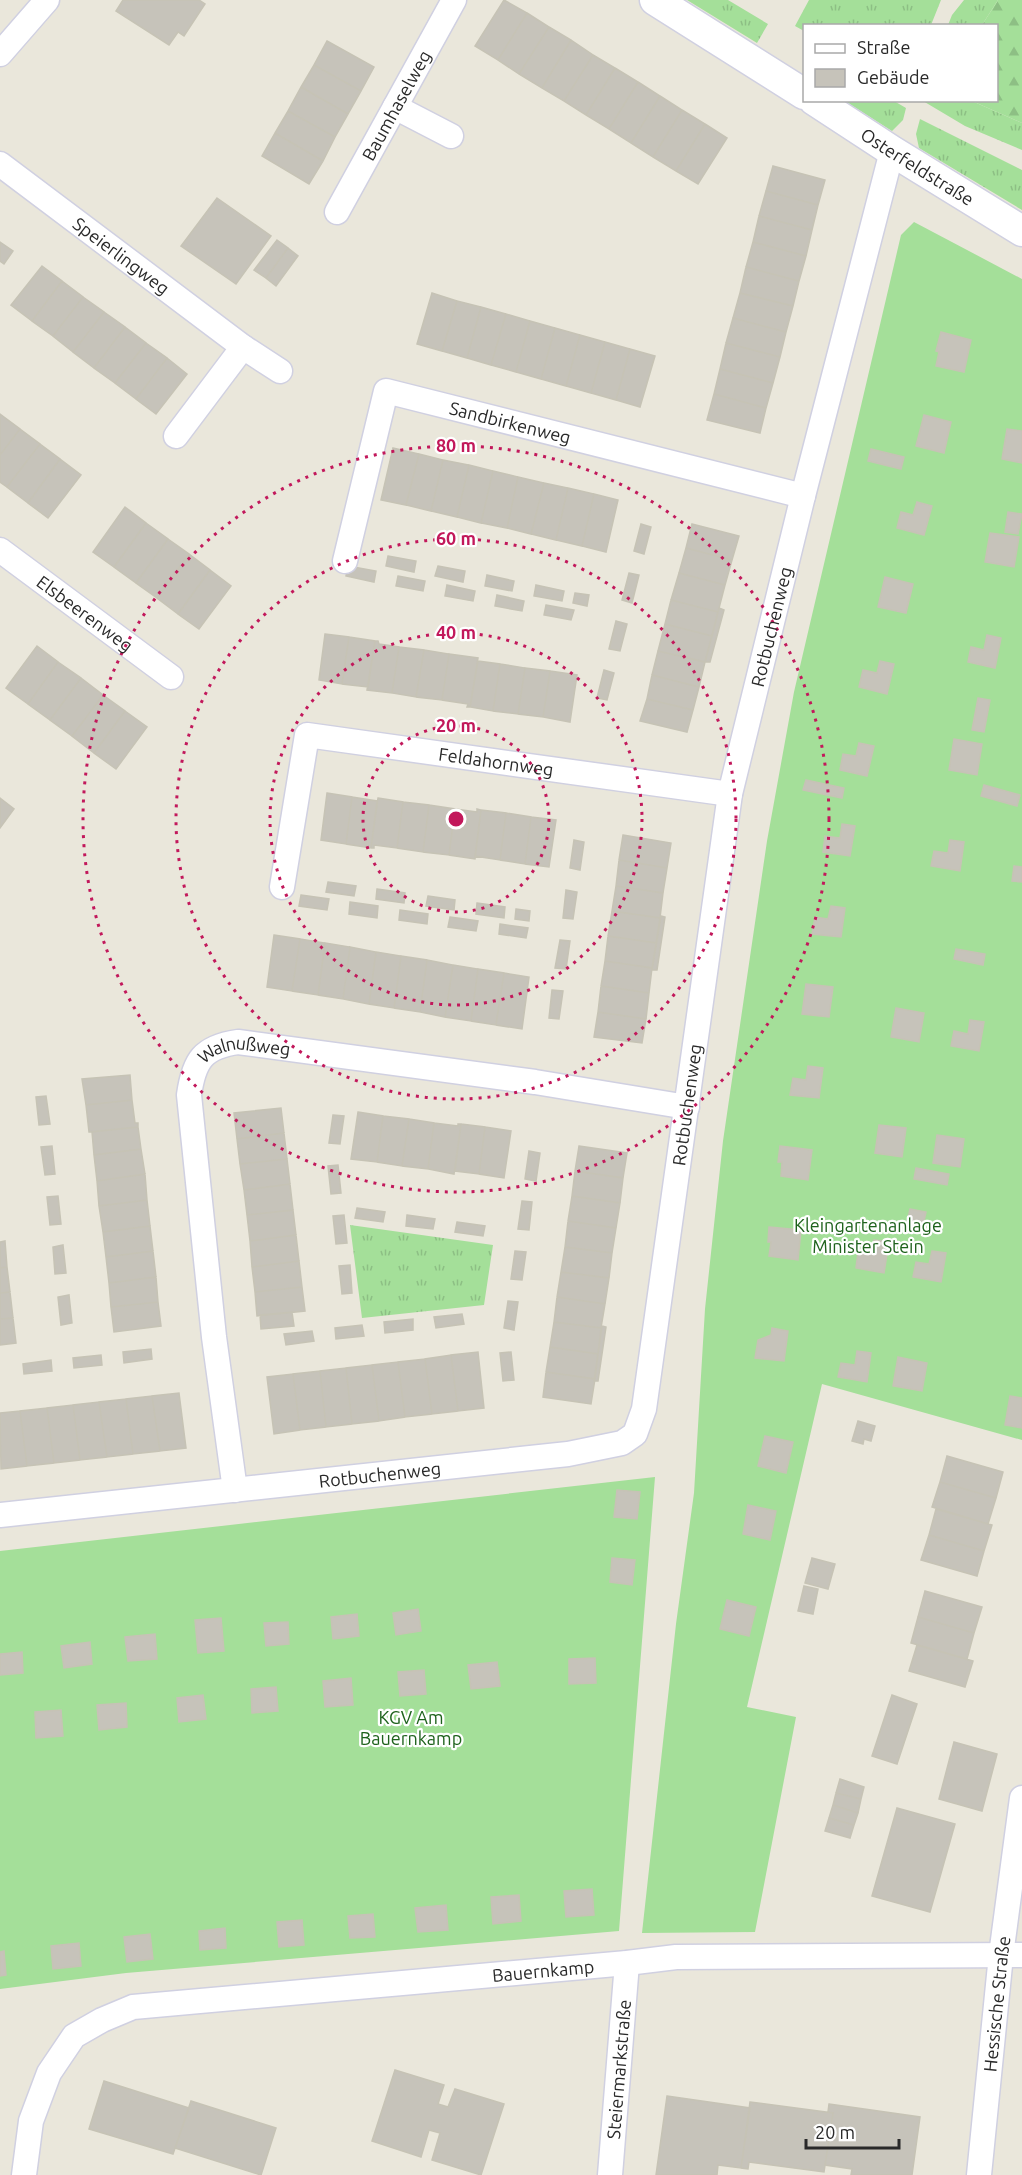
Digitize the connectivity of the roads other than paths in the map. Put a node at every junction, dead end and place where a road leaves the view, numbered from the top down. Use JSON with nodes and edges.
{"nodes":[{"id":1,"x":47,"y":0,"type":"edge"},
{"id":2,"x":454,"y":0,"type":"edge"},
{"id":3,"x":655,"y":0,"type":"edge"},
{"id":4,"x":0,"y":54,"type":"edge"},
{"id":5,"x":803,"y":93,"type":"edge"},
{"id":6,"x":817,"y":102,"type":"edge"},
{"id":7,"x":395,"y":107,"type":"junction"},
{"id":8,"x":451,"y":136,"type":"dead end"},
{"id":9,"x":892,"y":151,"type":"junction"},
{"id":10,"x":0,"y":164,"type":"edge"},
{"id":11,"x":337,"y":212,"type":"dead end"},
{"id":12,"x":1022,"y":231,"type":"edge"},
{"id":13,"x":243,"y":346,"type":"junction"},
{"id":14,"x":280,"y":371,"type":"dead end"},
{"id":15,"x":176,"y":436,"type":"dead end"},
{"id":16,"x":803,"y":496,"type":"junction"},
{"id":17,"x":0,"y":550,"type":"edge"},
{"id":18,"x":345,"y":561,"type":"dead end"},
{"id":19,"x":171,"y":677,"type":"dead end"},
{"id":20,"x":730,"y":794,"type":"junction"},
{"id":21,"x":282,"y":887,"type":"dead end"},
{"id":22,"x":687,"y":1107,"type":"junction"},
{"id":23,"x":235,"y":1490,"type":"junction"},
{"id":24,"x":0,"y":1515,"type":"edge"},
{"id":25,"x":1022,"y":1797,"type":"edge"},
{"id":26,"x":1012,"y":1955,"type":"edge"},
{"id":27,"x":627,"y":1963,"type":"junction"},
{"id":28,"x":24,"y":2175,"type":"edge"},
{"id":29,"x":610,"y":2175,"type":"edge"},
{"id":30,"x":978,"y":2175,"type":"edge"}],
"edges":[{"from":1,"to":4,"type":"street"},
{"from":2,"to":7,"type":"street","name":"Baumhaselweg"},
{"from":3,"to":5,"type":"street"},
{"from":6,"to":9,"type":"street","name":"Osterfeldstraße"},
{"from":7,"to":8,"type":"street"},
{"from":7,"to":11,"type":"street","name":"Baumhaselweg"},
{"from":9,"to":12,"type":"street","name":"Osterfeldstraße"},
{"from":9,"to":16,"type":"street","name":"Rotbuchenweg"},
{"from":10,"to":13,"type":"street","name":"Speierlingweg"},
{"from":13,"to":14,"type":"street","name":"Speierlingweg"},
{"from":13,"to":15,"type":"street"},
{"from":16,"to":18,"type":"street","name":"Sandbirkenweg"},
{"from":16,"to":20,"type":"street","name":"Rotbuchenweg"},
{"from":17,"to":19,"type":"street","name":"Elsbeerenweg"},
{"from":20,"to":21,"type":"street","name":"Feldahornweg"},
{"from":20,"to":22,"type":"street","name":"Rotbuchenweg"},
{"from":22,"to":23,"type":"street","name":"Rotbuchenweg"},
{"from":22,"to":23,"type":"street","name":"Walnußweg"},
{"from":23,"to":24,"type":"street","name":"Rotbuchenweg"},
{"from":25,"to":26,"type":"street","name":"Hessische Straße"},
{"from":26,"to":27,"type":"street","name":"Bauernkamp"},
{"from":26,"to":30,"type":"street","name":"Hessische Straße"},
{"from":27,"to":28,"type":"street","name":"Bauernkamp"},
{"from":27,"to":29,"type":"street","name":"Steiermarkstraße"}]}
